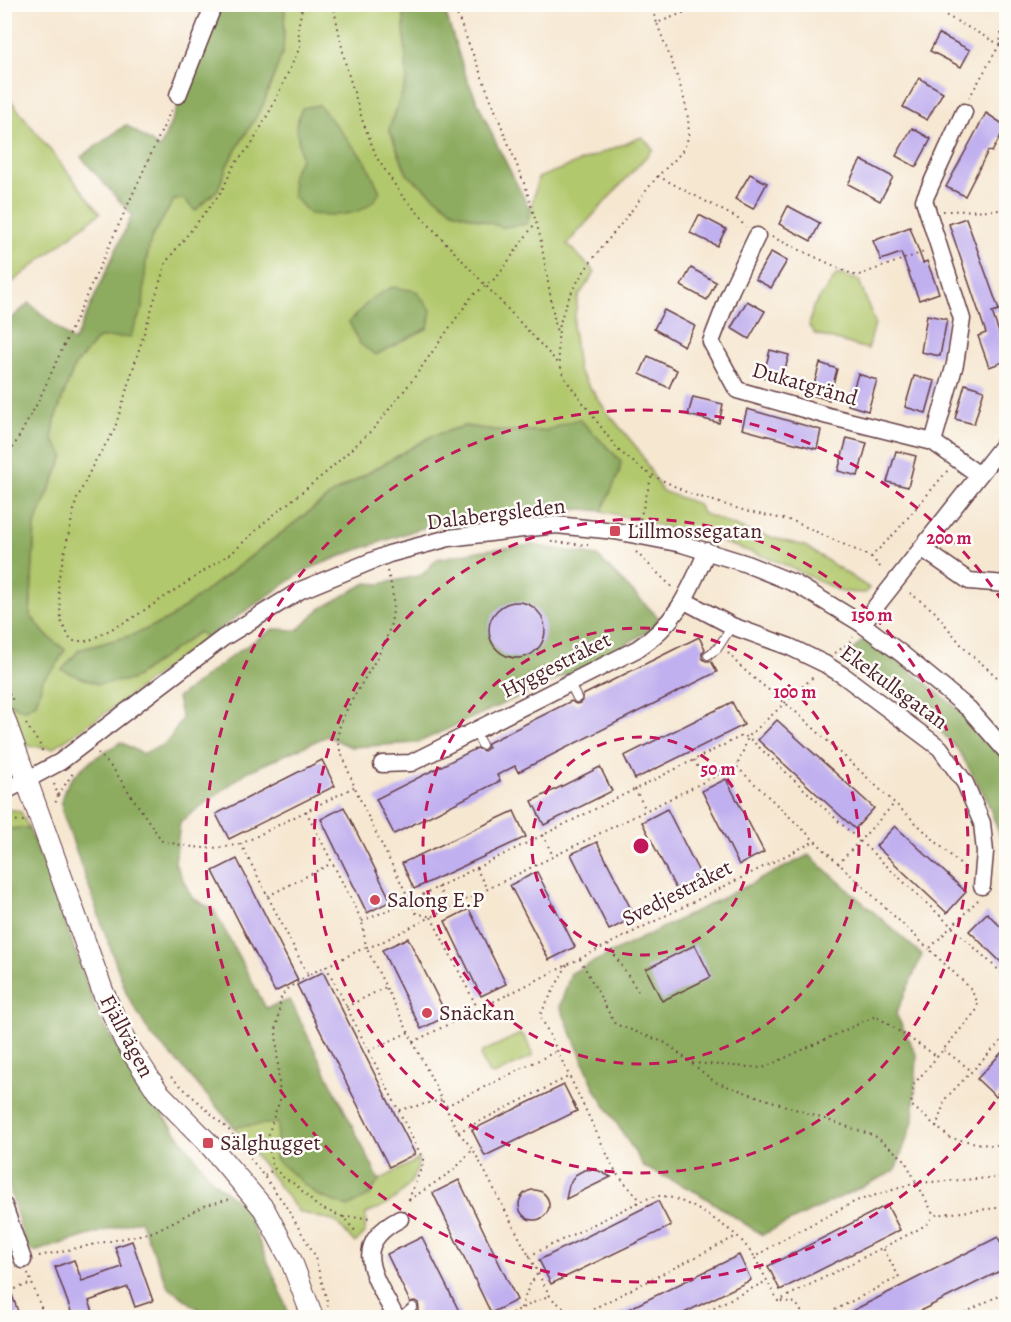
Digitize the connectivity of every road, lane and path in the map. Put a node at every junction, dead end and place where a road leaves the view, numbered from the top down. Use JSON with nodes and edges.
{"nodes":[{"id":1,"x":214,"y":4,"type":"edge"},
{"id":2,"x":303,"y":4,"type":"edge"},
{"id":3,"x":333,"y":4,"type":"edge"},
{"id":4,"x":453,"y":4,"type":"edge"},
{"id":5,"x":650,"y":4,"type":"edge"},
{"id":6,"x":925,"y":4,"type":"edge"},
{"id":7,"x":1004,"y":4,"type":"edge"},
{"id":8,"x":657,"y":22,"type":"dead end"},
{"id":9,"x":999,"y":44,"type":"junction"},
{"id":10,"x":1006,"y":48,"type":"edge"},
{"id":11,"x":178,"y":94,"type":"joint"},
{"id":12,"x":964,"y":112,"type":"joint"},
{"id":13,"x":658,"y":176,"type":"dead end"},
{"id":14,"x":1006,"y":210,"type":"edge"},
{"id":15,"x":928,"y":211,"type":"junction"},
{"id":16,"x":536,"y":222,"type":"junction"},
{"id":17,"x":757,"y":236,"type":"junction"},
{"id":18,"x":939,"y":246,"type":"junction"},
{"id":19,"x":485,"y":286,"type":"junction"},
{"id":20,"x":557,"y":337,"type":"dead end"},
{"id":21,"x":559,"y":365,"type":"dead end"},
{"id":22,"x":1006,"y":441,"type":"edge"},
{"id":23,"x":933,"y":442,"type":"junction"},
{"id":24,"x":4,"y":464,"type":"edge"},
{"id":25,"x":652,"y":475,"type":"dead end"},
{"id":26,"x":979,"y":476,"type":"junction"},
{"id":27,"x":636,"y":534,"type":"junction"},
{"id":28,"x":547,"y":542,"type":"dead end"},
{"id":29,"x":595,"y":545,"type":"dead end"},
{"id":30,"x":923,"y":549,"type":"junction"},
{"id":31,"x":708,"y":551,"type":"junction"},
{"id":32,"x":871,"y":557,"type":"dead end"},
{"id":33,"x":386,"y":568,"type":"dead end"},
{"id":34,"x":884,"y":571,"type":"dead end"},
{"id":35,"x":1006,"y":584,"type":"edge"},
{"id":36,"x":910,"y":593,"type":"dead end"},
{"id":37,"x":685,"y":601,"type":"junction"},
{"id":38,"x":862,"y":624,"type":"junction"},
{"id":39,"x":732,"y":626,"type":"junction"},
{"id":40,"x":721,"y":642,"type":"junction"},
{"id":41,"x":708,"y":654,"type":"dead end"},
{"id":42,"x":825,"y":664,"type":"junction"},
{"id":43,"x":4,"y":682,"type":"edge"},
{"id":44,"x":1006,"y":685,"type":"edge"},
{"id":45,"x":786,"y":703,"type":"junction"},
{"id":46,"x":14,"y":714,"type":"edge"},
{"id":47,"x":748,"y":737,"type":"junction"},
{"id":48,"x":101,"y":746,"type":"dead end"},
{"id":49,"x":1006,"y":751,"type":"edge"},
{"id":50,"x":694,"y":760,"type":"junction"},
{"id":51,"x":382,"y":764,"type":"dead end"},
{"id":52,"x":736,"y":766,"type":"junction"},
{"id":53,"x":77,"y":768,"type":"dead end"},
{"id":54,"x":48,"y":769,"type":"junction"},
{"id":55,"x":27,"y":781,"type":"junction"},
{"id":56,"x":705,"y":781,"type":"junction"},
{"id":57,"x":354,"y":787,"type":"junction"},
{"id":58,"x":635,"y":789,"type":"junction"},
{"id":59,"x":4,"y":792,"type":"edge"},
{"id":60,"x":58,"y":795,"type":"junction"},
{"id":61,"x":896,"y":803,"type":"junction"},
{"id":62,"x":54,"y":810,"type":"dead end"},
{"id":63,"x":646,"y":810,"type":"junction"},
{"id":64,"x":306,"y":811,"type":"junction"},
{"id":65,"x":543,"y":835,"type":"junction"},
{"id":66,"x":815,"y":841,"type":"junction"},
{"id":67,"x":860,"y":841,"type":"junction"},
{"id":68,"x":241,"y":844,"type":"junction"},
{"id":69,"x":554,"y":856,"type":"junction"},
{"id":70,"x":332,"y":863,"type":"junction"},
{"id":71,"x":838,"y":864,"type":"junction"},
{"id":72,"x":476,"y":868,"type":"junction"},
{"id":73,"x":982,"y":886,"type":"junction"},
{"id":74,"x":438,"y":887,"type":"junction"},
{"id":75,"x":487,"y":890,"type":"junction"},
{"id":76,"x":268,"y":896,"type":"junction"},
{"id":77,"x":410,"y":901,"type":"junction"},
{"id":78,"x":449,"y":908,"type":"junction"},
{"id":79,"x":431,"y":917,"type":"junction"},
{"id":80,"x":362,"y":921,"type":"junction"},
{"id":81,"x":953,"y":925,"type":"junction"},
{"id":82,"x":609,"y":945,"type":"junction"},
{"id":83,"x":366,"y":947,"type":"junction"},
{"id":84,"x":929,"y":949,"type":"junction"},
{"id":85,"x":579,"y":959,"type":"junction"},
{"id":86,"x":567,"y":965,"type":"junction"},
{"id":87,"x":326,"y":966,"type":"junction"},
{"id":88,"x":308,"y":975,"type":"junction"},
{"id":89,"x":1006,"y":977,"type":"edge"},
{"id":90,"x":386,"y":987,"type":"junction"},
{"id":91,"x":638,"y":991,"type":"dead end"},
{"id":92,"x":346,"y":1007,"type":"junction"},
{"id":93,"x":478,"y":1009,"type":"junction"},
{"id":94,"x":409,"y":1032,"type":"junction"},
{"id":95,"x":1006,"y":1036,"type":"edge"},
{"id":96,"x":413,"y":1042,"type":"junction"},
{"id":97,"x":944,"y":1050,"type":"junction"},
{"id":98,"x":369,"y":1051,"type":"junction"},
{"id":99,"x":557,"y":1052,"type":"junction"},
{"id":100,"x":938,"y":1057,"type":"junction"},
{"id":101,"x":692,"y":1063,"type":"junction"},
{"id":102,"x":972,"y":1071,"type":"junction"},
{"id":103,"x":169,"y":1074,"type":"dead end"},
{"id":104,"x":568,"y":1077,"type":"junction"},
{"id":105,"x":442,"y":1100,"type":"junction"},
{"id":106,"x":445,"y":1106,"type":"junction"},
{"id":107,"x":399,"y":1110,"type":"junction"},
{"id":108,"x":936,"y":1127,"type":"junction"},
{"id":109,"x":458,"y":1132,"type":"junction"},
{"id":110,"x":1006,"y":1145,"type":"edge"},
{"id":111,"x":473,"y":1149,"type":"junction"},
{"id":112,"x":1006,"y":1152,"type":"edge"},
{"id":113,"x":274,"y":1169,"type":"junction"},
{"id":114,"x":1006,"y":1177,"type":"edge"},
{"id":115,"x":257,"y":1182,"type":"junction"},
{"id":116,"x":916,"y":1183,"type":"junction"},
{"id":117,"x":408,"y":1201,"type":"junction"},
{"id":118,"x":641,"y":1201,"type":"junction"},
{"id":119,"x":4,"y":1206,"type":"edge"},
{"id":120,"x":1006,"y":1207,"type":"edge"},
{"id":121,"x":400,"y":1212,"type":"joint"},
{"id":122,"x":934,"y":1215,"type":"junction"},
{"id":123,"x":343,"y":1217,"type":"junction"},
{"id":124,"x":378,"y":1219,"type":"dead end"},
{"id":125,"x":357,"y":1233,"type":"dead end"},
{"id":126,"x":737,"y":1236,"type":"junction"},
{"id":127,"x":883,"y":1247,"type":"junction"},
{"id":128,"x":529,"y":1256,"type":"junction"},
{"id":129,"x":755,"y":1257,"type":"junction"},
{"id":130,"x":23,"y":1260,"type":"junction"},
{"id":131,"x":538,"y":1274,"type":"junction"},
{"id":132,"x":767,"y":1281,"type":"junction"},
{"id":133,"x":32,"y":1283,"type":"junction"},
{"id":134,"x":1006,"y":1292,"type":"edge"},
{"id":135,"x":4,"y":1293,"type":"edge"},
{"id":136,"x":550,"y":1295,"type":"junction"},
{"id":137,"x":778,"y":1301,"type":"junction"},
{"id":138,"x":413,"y":1307,"type":"dead end"},
{"id":139,"x":521,"y":1308,"type":"junction"},
{"id":140,"x":512,"y":1312,"type":"junction"},
{"id":141,"x":45,"y":1317,"type":"edge"},
{"id":142,"x":313,"y":1317,"type":"edge"},
{"id":143,"x":332,"y":1317,"type":"edge"},
{"id":144,"x":398,"y":1317,"type":"edge"},
{"id":145,"x":501,"y":1317,"type":"edge"},
{"id":146,"x":510,"y":1317,"type":"edge"},
{"id":147,"x":577,"y":1317,"type":"edge"},
{"id":148,"x":692,"y":1317,"type":"edge"},
{"id":149,"x":801,"y":1317,"type":"edge"},
{"id":150,"x":819,"y":1317,"type":"edge"},
{"id":151,"x":954,"y":1317,"type":"edge"}],
"edges":[{"from":1,"to":11,"type":"street"},
{"from":2,"to":19,"type":"path"},
{"from":3,"to":19,"type":"path"},
{"from":4,"to":16,"type":"path"},
{"from":5,"to":8,"type":"path"},
{"from":6,"to":9,"type":"path"},
{"from":7,"to":9,"type":"path"},
{"from":9,"to":10,"type":"path"},
{"from":9,"to":12,"type":"path"},
{"from":11,"to":24,"type":"path"},
{"from":12,"to":15,"type":"street"},
{"from":13,"to":17,"type":"path"},
{"from":14,"to":15,"type":"path"},
{"from":15,"to":18,"type":"street"},
{"from":16,"to":19,"type":"path"},
{"from":16,"to":20,"type":"path"},
{"from":17,"to":18,"type":"path"},
{"from":17,"to":23,"type":"street","name":"Dukatgränd"},
{"from":18,"to":23,"type":"street"},
{"from":19,"to":21,"type":"path"},
{"from":22,"to":26,"type":"street"},
{"from":23,"to":26,"type":"street","name":"Dukatgränd"},
{"from":25,"to":27,"type":"path"},
{"from":26,"to":30,"type":"street"},
{"from":27,"to":31,"type":"street","name":"Dalabergsleden"},
{"from":27,"to":37,"type":"path"},
{"from":27,"to":54,"type":"street","name":"Dalabergsleden"},
{"from":28,"to":29,"type":"path"},
{"from":30,"to":35,"type":"street"},
{"from":30,"to":38,"type":"street"},
{"from":31,"to":37,"type":"street","name":"Hyggestråket"},
{"from":31,"to":38,"type":"street","name":"Dalabergsleden"},
{"from":32,"to":34,"type":"path"},
{"from":33,"to":57,"type":"path"},
{"from":36,"to":44,"type":"path"},
{"from":37,"to":39,"type":"street","name":"Ekekullsgatan"},
{"from":37,"to":51,"type":"street","name":"Hyggestråket"},
{"from":38,"to":42,"type":"path"},
{"from":38,"to":49,"type":"street","name":"Dalabergsleden"},
{"from":39,"to":40,"type":"lane"},
{"from":39,"to":42,"type":"street","name":"Ekekullsgatan"},
{"from":40,"to":41,"type":"lane"},
{"from":40,"to":45,"type":"path"},
{"from":42,"to":45,"type":"path"},
{"from":42,"to":73,"type":"street","name":"Ekekullsgatan"},
{"from":43,"to":46,"type":"path"},
{"from":45,"to":47,"type":"path"},
{"from":45,"to":61,"type":"path"},
{"from":46,"to":54,"type":"path"},
{"from":46,"to":55,"type":"street","name":"Fjällvägen"},
{"from":47,"to":50,"type":"path"},
{"from":47,"to":52,"type":"path"},
{"from":47,"to":67,"type":"path"},
{"from":48,"to":68,"type":"path"},
{"from":50,"to":56,"type":"path"},
{"from":50,"to":58,"type":"path"},
{"from":52,"to":56,"type":"path"},
{"from":52,"to":66,"type":"path"},
{"from":53,"to":60,"type":"path"},
{"from":54,"to":55,"type":"street","name":"Dalabergsleden"},
{"from":54,"to":60,"type":"path"},
{"from":55,"to":59,"type":"street","name":"Dalabergsleden"},
{"from":55,"to":115,"type":"street","name":"Fjällvägen"},
{"from":56,"to":63,"type":"path"},
{"from":57,"to":64,"type":"path"},
{"from":57,"to":77,"type":"path"},
{"from":58,"to":63,"type":"path"},
{"from":58,"to":65,"type":"path"},
{"from":60,"to":62,"type":"path"},
{"from":61,"to":67,"type":"path"},
{"from":61,"to":73,"type":"path"},
{"from":63,"to":69,"type":"path"},
{"from":64,"to":68,"type":"path"},
{"from":64,"to":70,"type":"path"},
{"from":65,"to":69,"type":"path"},
{"from":65,"to":72,"type":"path"},
{"from":66,"to":71,"type":"path"},
{"from":66,"to":82,"type":"path","name":"Svedjestråket"},
{"from":67,"to":71,"type":"path"},
{"from":67,"to":81,"type":"path"},
{"from":68,"to":76,"type":"path"},
{"from":69,"to":75,"type":"path"},
{"from":70,"to":76,"type":"path"},
{"from":70,"to":80,"type":"path"},
{"from":71,"to":84,"type":"path"},
{"from":72,"to":74,"type":"path"},
{"from":72,"to":75,"type":"path"},
{"from":73,"to":81,"type":"path"},
{"from":74,"to":77,"type":"path"},
{"from":74,"to":78,"type":"path"},
{"from":75,"to":78,"type":"path"},
{"from":76,"to":88,"type":"path"},
{"from":77,"to":79,"type":"path"},
{"from":77,"to":80,"type":"path"},
{"from":78,"to":79,"type":"path"},
{"from":79,"to":83,"type":"path"},
{"from":79,"to":93,"type":"path"},
{"from":80,"to":83,"type":"path"},
{"from":81,"to":84,"type":"path"},
{"from":81,"to":89,"type":"path"},
{"from":82,"to":85,"type":"path","name":"Svedjestråket"},
{"from":82,"to":91,"type":"path"},
{"from":83,"to":87,"type":"path"},
{"from":83,"to":90,"type":"path"},
{"from":84,"to":97,"type":"path"},
{"from":85,"to":86,"type":"path","name":"Svedjestråket"},
{"from":85,"to":101,"type":"path"},
{"from":86,"to":93,"type":"path","name":"Svedjestråket"},
{"from":86,"to":99,"type":"path"},
{"from":87,"to":88,"type":"path"},
{"from":87,"to":92,"type":"path"},
{"from":88,"to":113,"type":"path"},
{"from":90,"to":92,"type":"path"},
{"from":90,"to":94,"type":"path"},
{"from":92,"to":98,"type":"path"},
{"from":93,"to":96,"type":"path","name":"Svedjestråket"},
{"from":94,"to":96,"type":"path"},
{"from":94,"to":98,"type":"path"},
{"from":95,"to":102,"type":"path"},
{"from":96,"to":105,"type":"path"},
{"from":97,"to":100,"type":"path"},
{"from":97,"to":102,"type":"path"},
{"from":98,"to":107,"type":"path"},
{"from":99,"to":104,"type":"path"},
{"from":99,"to":106,"type":"path"},
{"from":100,"to":101,"type":"path"},
{"from":100,"to":108,"type":"path"},
{"from":101,"to":116,"type":"path"},
{"from":102,"to":108,"type":"path"},
{"from":103,"to":115,"type":"path"},
{"from":104,"to":109,"type":"path"},
{"from":104,"to":118,"type":"path"},
{"from":105,"to":106,"type":"path"},
{"from":105,"to":107,"type":"path"},
{"from":106,"to":109,"type":"path"},
{"from":107,"to":117,"type":"path"},
{"from":108,"to":110,"type":"path"},
{"from":109,"to":111,"type":"path"},
{"from":110,"to":112,"type":"path"},
{"from":111,"to":117,"type":"path"},
{"from":111,"to":128,"type":"path"},
{"from":113,"to":115,"type":"path"},
{"from":113,"to":123,"type":"path"},
{"from":114,"to":116,"type":"path"},
{"from":115,"to":130,"type":"path"},
{"from":115,"to":142,"type":"street","name":"Fjällvägen"},
{"from":115,"to":143,"type":"path"},
{"from":116,"to":122,"type":"path"},
{"from":116,"to":129,"type":"path"},
{"from":117,"to":121,"type":"path"},
{"from":118,"to":126,"type":"path"},
{"from":118,"to":128,"type":"path"},
{"from":119,"to":130,"type":"street"},
{"from":120,"to":122,"type":"path"},
{"from":121,"to":144,"type":"street"},
{"from":122,"to":127,"type":"path"},
{"from":123,"to":124,"type":"path"},
{"from":123,"to":125,"type":"path"},
{"from":126,"to":129,"type":"path"},
{"from":126,"to":147,"type":"path"},
{"from":127,"to":137,"type":"path"},
{"from":127,"to":150,"type":"path"},
{"from":128,"to":131,"type":"path"},
{"from":129,"to":132,"type":"path"},
{"from":130,"to":133,"type":"path"},
{"from":131,"to":136,"type":"path"},
{"from":131,"to":139,"type":"path"},
{"from":132,"to":137,"type":"path"},
{"from":132,"to":148,"type":"path"},
{"from":133,"to":135,"type":"path"},
{"from":133,"to":141,"type":"path"},
{"from":134,"to":151,"type":"path"},
{"from":136,"to":139,"type":"path"},
{"from":136,"to":147,"type":"path"},
{"from":137,"to":149,"type":"path"},
{"from":138,"to":144,"type":"lane"},
{"from":139,"to":140,"type":"path"},
{"from":140,"to":145,"type":"path"},
{"from":140,"to":146,"type":"path"}]}
